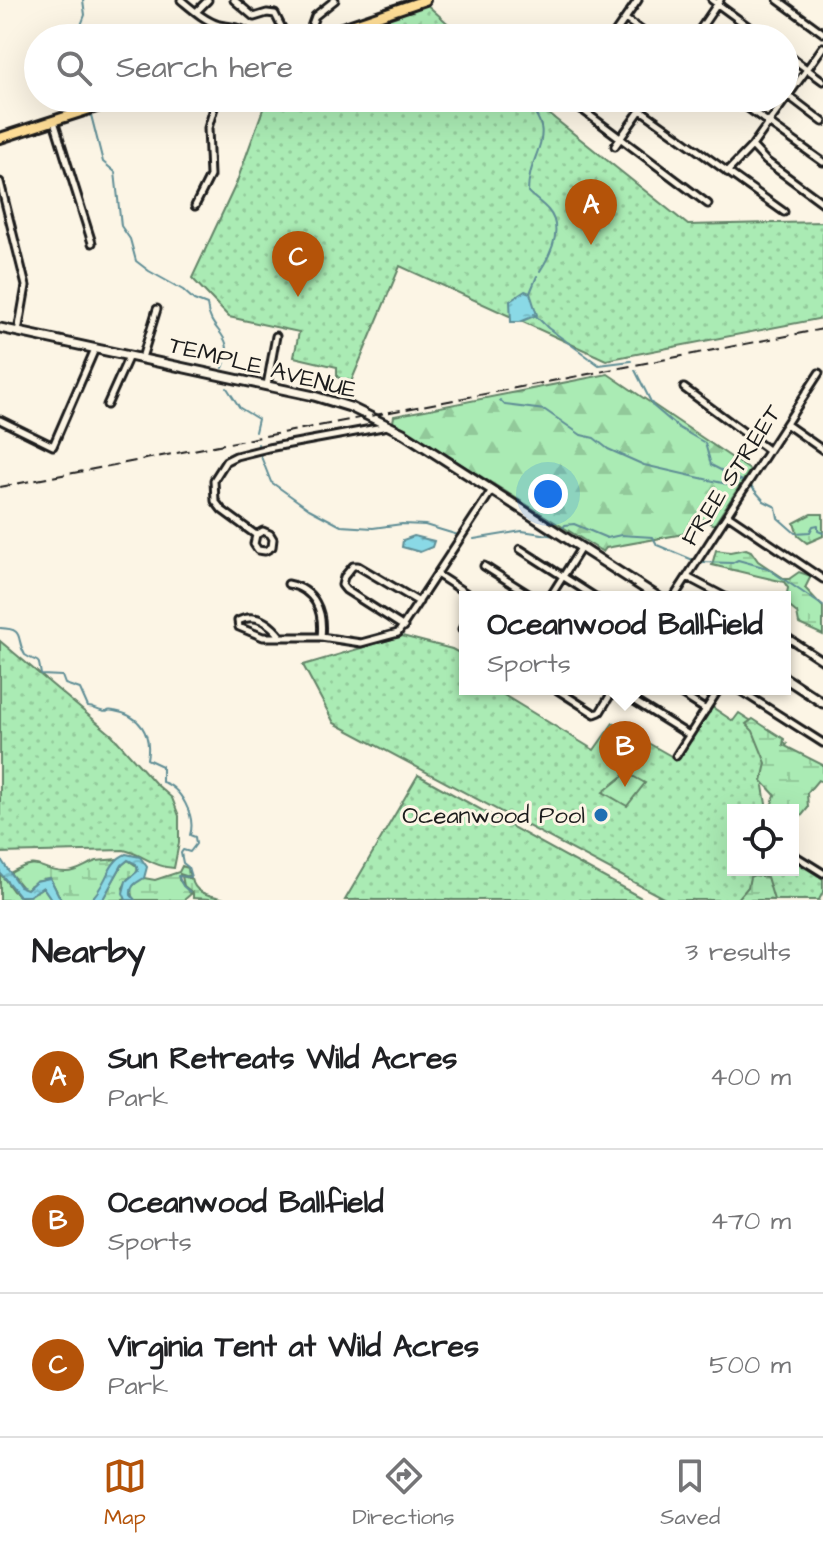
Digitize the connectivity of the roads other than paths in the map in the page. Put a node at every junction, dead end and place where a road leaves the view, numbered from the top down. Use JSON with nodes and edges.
{"nodes":[{"id":1,"x":181,"y":0,"type":"edge"},
{"id":2,"x":208,"y":0,"type":"edge"},
{"id":3,"x":234,"y":0,"type":"edge"},
{"id":4,"x":335,"y":0,"type":"edge"},
{"id":5,"x":425,"y":0,"type":"edge"},
{"id":6,"x":638,"y":0,"type":"edge"},
{"id":7,"x":778,"y":0,"type":"edge"},
{"id":8,"x":717,"y":1,"type":"edge"},
{"id":9,"x":196,"y":12,"type":"junction"},
{"id":10,"x":625,"y":19,"type":"junction"},
{"id":11,"x":217,"y":24,"type":"edge"},
{"id":12,"x":280,"y":24,"type":"edge"},
{"id":13,"x":313,"y":24,"type":"edge"},
{"id":14,"x":352,"y":24,"type":"edge"},
{"id":15,"x":621,"y":24,"type":"edge"},
{"id":16,"x":632,"y":24,"type":"edge"},
{"id":17,"x":704,"y":24,"type":"edge"},
{"id":18,"x":746,"y":24,"type":"edge"},
{"id":19,"x":823,"y":33,"type":"edge"},
{"id":20,"x":823,"y":47,"type":"edge"},
{"id":21,"x":799,"y":64,"type":"edge"},
{"id":22,"x":806,"y":69,"type":"junction"},
{"id":23,"x":799,"y":78,"type":"edge"},
{"id":24,"x":823,"y":81,"type":"edge"},
{"id":25,"x":799,"y":103,"type":"edge"},
{"id":26,"x":79,"y":112,"type":"edge"},
{"id":27,"x":213,"y":112,"type":"edge"},
{"id":28,"x":586,"y":112,"type":"edge"},
{"id":29,"x":639,"y":112,"type":"edge"},
{"id":30,"x":645,"y":112,"type":"edge"},
{"id":31,"x":754,"y":112,"type":"edge"},
{"id":32,"x":776,"y":112,"type":"edge"},
{"id":33,"x":54,"y":120,"type":"junction"},
{"id":34,"x":823,"y":122,"type":"edge"},
{"id":35,"x":769,"y":123,"type":"junction"},
{"id":36,"x":622,"y":137,"type":"junction"},
{"id":37,"x":0,"y":138,"type":"edge"},
{"id":38,"x":615,"y":146,"type":"dead end"},
{"id":39,"x":752,"y":146,"type":"junction"},
{"id":40,"x":823,"y":162,"type":"edge"},
{"id":41,"x":727,"y":172,"type":"junction"},
{"id":42,"x":0,"y":182,"type":"edge"},
{"id":43,"x":823,"y":203,"type":"edge"},
{"id":44,"x":708,"y":204,"type":"dead end"},
{"id":45,"x":195,"y":206,"type":"dead end"},
{"id":46,"x":784,"y":212,"type":"dead end"},
{"id":47,"x":92,"y":243,"type":"dead end"},
{"id":48,"x":157,"y":309,"type":"dead end"},
{"id":49,"x":0,"y":328,"type":"edge"},
{"id":50,"x":18,"y":332,"type":"junction"},
{"id":51,"x":276,"y":336,"type":"dead end"},
{"id":52,"x":95,"y":349,"type":"junction"},
{"id":53,"x":129,"y":356,"type":"junction"},
{"id":54,"x":142,"y":358,"type":"junction"},
{"id":55,"x":819,"y":373,"type":"dead end"},
{"id":56,"x":267,"y":385,"type":"junction"},
{"id":57,"x":684,"y":388,"type":"dead end"},
{"id":58,"x":107,"y":405,"type":"dead end"},
{"id":59,"x":0,"y":420,"type":"edge"},
{"id":60,"x":786,"y":424,"type":"junction"},
{"id":61,"x":389,"y":425,"type":"junction"},
{"id":62,"x":768,"y":450,"type":"junction"},
{"id":63,"x":823,"y":450,"type":"edge"},
{"id":64,"x":492,"y":490,"type":"junction"},
{"id":65,"x":728,"y":514,"type":"junction"},
{"id":66,"x":256,"y":535,"type":"junction"},
{"id":67,"x":581,"y":548,"type":"junction"},
{"id":68,"x":520,"y":549,"type":"dead end"},
{"id":69,"x":484,"y":566,"type":"dead end"},
{"id":70,"x":438,"y":575,"type":"junction"},
{"id":71,"x":563,"y":577,"type":"junction"},
{"id":72,"x":687,"y":577,"type":"junction"},
{"id":73,"x":823,"y":579,"type":"edge"},
{"id":74,"x":288,"y":584,"type":"dead end"},
{"id":75,"x":463,"y":591,"type":"edge"},
{"id":76,"x":524,"y":591,"type":"edge"},
{"id":77,"x":554,"y":591,"type":"edge"},
{"id":78,"x":585,"y":591,"type":"edge"},
{"id":79,"x":649,"y":591,"type":"edge"},
{"id":80,"x":678,"y":591,"type":"edge"},
{"id":81,"x":714,"y":591,"type":"edge"},
{"id":82,"x":419,"y":602,"type":"junction"},
{"id":83,"x":404,"y":627,"type":"junction"},
{"id":84,"x":281,"y":637,"type":"junction"},
{"id":85,"x":321,"y":637,"type":"junction"},
{"id":86,"x":791,"y":640,"type":"edge"},
{"id":87,"x":823,"y":661,"type":"edge"},
{"id":88,"x":791,"y":682,"type":"edge"},
{"id":89,"x":566,"y":695,"type":"edge"},
{"id":90,"x":610,"y":695,"type":"edge"},
{"id":91,"x":624,"y":695,"type":"edge"},
{"id":92,"x":682,"y":695,"type":"edge"},
{"id":93,"x":715,"y":695,"type":"edge"},
{"id":94,"x":747,"y":695,"type":"edge"},
{"id":95,"x":823,"y":703,"type":"edge"},
{"id":96,"x":706,"y":710,"type":"junction"},
{"id":97,"x":689,"y":735,"type":"junction"},
{"id":98,"x":823,"y":743,"type":"edge"},
{"id":99,"x":676,"y":756,"type":"dead end"},
{"id":100,"x":799,"y":858,"type":"edge"},
{"id":101,"x":823,"y":873,"type":"edge"}],
"edges":[{"from":1,"to":9,"type":"street"},
{"from":2,"to":9,"type":"street"},
{"from":3,"to":12,"type":"street"},
{"from":4,"to":13,"type":"street"},
{"from":5,"to":14,"type":"main road"},
{"from":6,"to":10,"type":"street"},
{"from":7,"to":19,"type":"street"},
{"from":8,"to":17,"type":"street"},
{"from":8,"to":18,"type":"street"},
{"from":9,"to":11,"type":"street"},
{"from":10,"to":15,"type":"street"},
{"from":10,"to":16,"type":"street"},
{"from":20,"to":22,"type":"street"},
{"from":21,"to":22,"type":"street"},
{"from":22,"to":23,"type":"street"},
{"from":22,"to":24,"type":"street"},
{"from":25,"to":34,"type":"street"},
{"from":26,"to":33,"type":"main road"},
{"from":27,"to":45,"type":"street"},
{"from":28,"to":36,"type":"street"},
{"from":29,"to":36,"type":"street"},
{"from":30,"to":41,"type":"street"},
{"from":31,"to":35,"type":"street"},
{"from":32,"to":35,"type":"street"},
{"from":33,"to":37,"type":"main road"},
{"from":33,"to":47,"type":"street"},
{"from":35,"to":39,"type":"street"},
{"from":35,"to":40,"type":"street"},
{"from":36,"to":38,"type":"street"},
{"from":36,"to":44,"type":"street"},
{"from":39,"to":41,"type":"street"},
{"from":39,"to":43,"type":"street"},
{"from":41,"to":46,"type":"street"},
{"from":42,"to":50,"type":"street"},
{"from":48,"to":54,"type":"street"},
{"from":49,"to":50,"type":"street","name":"TEMPLE AVENUE"},
{"from":50,"to":52,"type":"street","name":"TEMPLE AVENUE"},
{"from":51,"to":56,"type":"street"},
{"from":52,"to":53,"type":"street","name":"TEMPLE AVENUE"},
{"from":52,"to":59,"type":"street"},
{"from":53,"to":54,"type":"street","name":"TEMPLE AVENUE"},
{"from":53,"to":58,"type":"street"},
{"from":54,"to":56,"type":"street","name":"TEMPLE AVENUE"},
{"from":55,"to":60,"type":"street","name":"FREE STREET"},
{"from":56,"to":61,"type":"street","name":"TEMPLE AVENUE"},
{"from":57,"to":62,"type":"street"},
{"from":60,"to":62,"type":"street","name":"FREE STREET"},
{"from":60,"to":63,"type":"street"},
{"from":61,"to":64,"type":"street","name":"TEMPLE AVENUE"},
{"from":61,"to":66,"type":"street"},
{"from":62,"to":65,"type":"street","name":"FREE STREET"},
{"from":64,"to":67,"type":"street","name":"TEMPLE AVENUE"},
{"from":64,"to":70,"type":"street"},
{"from":65,"to":72,"type":"street","name":"FREE STREET"},
{"from":65,"to":73,"type":"street"},
{"from":66,"to":66,"type":"street"},
{"from":67,"to":71,"type":"street"},
{"from":67,"to":79,"type":"street","name":"TEMPLE AVENUE"},
{"from":68,"to":71,"type":"street"},
{"from":69,"to":76,"type":"street"},
{"from":70,"to":75,"type":"street"},
{"from":70,"to":82,"type":"street"},
{"from":71,"to":77,"type":"street"},
{"from":71,"to":78,"type":"street"},
{"from":72,"to":80,"type":"street","name":"FREE STREET"},
{"from":72,"to":81,"type":"street"},
{"from":74,"to":85,"type":"street"},
{"from":82,"to":83,"type":"street"},
{"from":82,"to":83,"type":"street"},
{"from":83,"to":85,"type":"street"},
{"from":84,"to":84,"type":"street"},
{"from":84,"to":85,"type":"street"},
{"from":86,"to":87,"type":"street"},
{"from":88,"to":95,"type":"street"},
{"from":89,"to":90,"type":"street"},
{"from":91,"to":97,"type":"street"},
{"from":92,"to":96,"type":"street"},
{"from":93,"to":96,"type":"street"},
{"from":94,"to":98,"type":"street"},
{"from":96,"to":97,"type":"street"},
{"from":97,"to":99,"type":"street"},
{"from":100,"to":101,"type":"street"}]}
